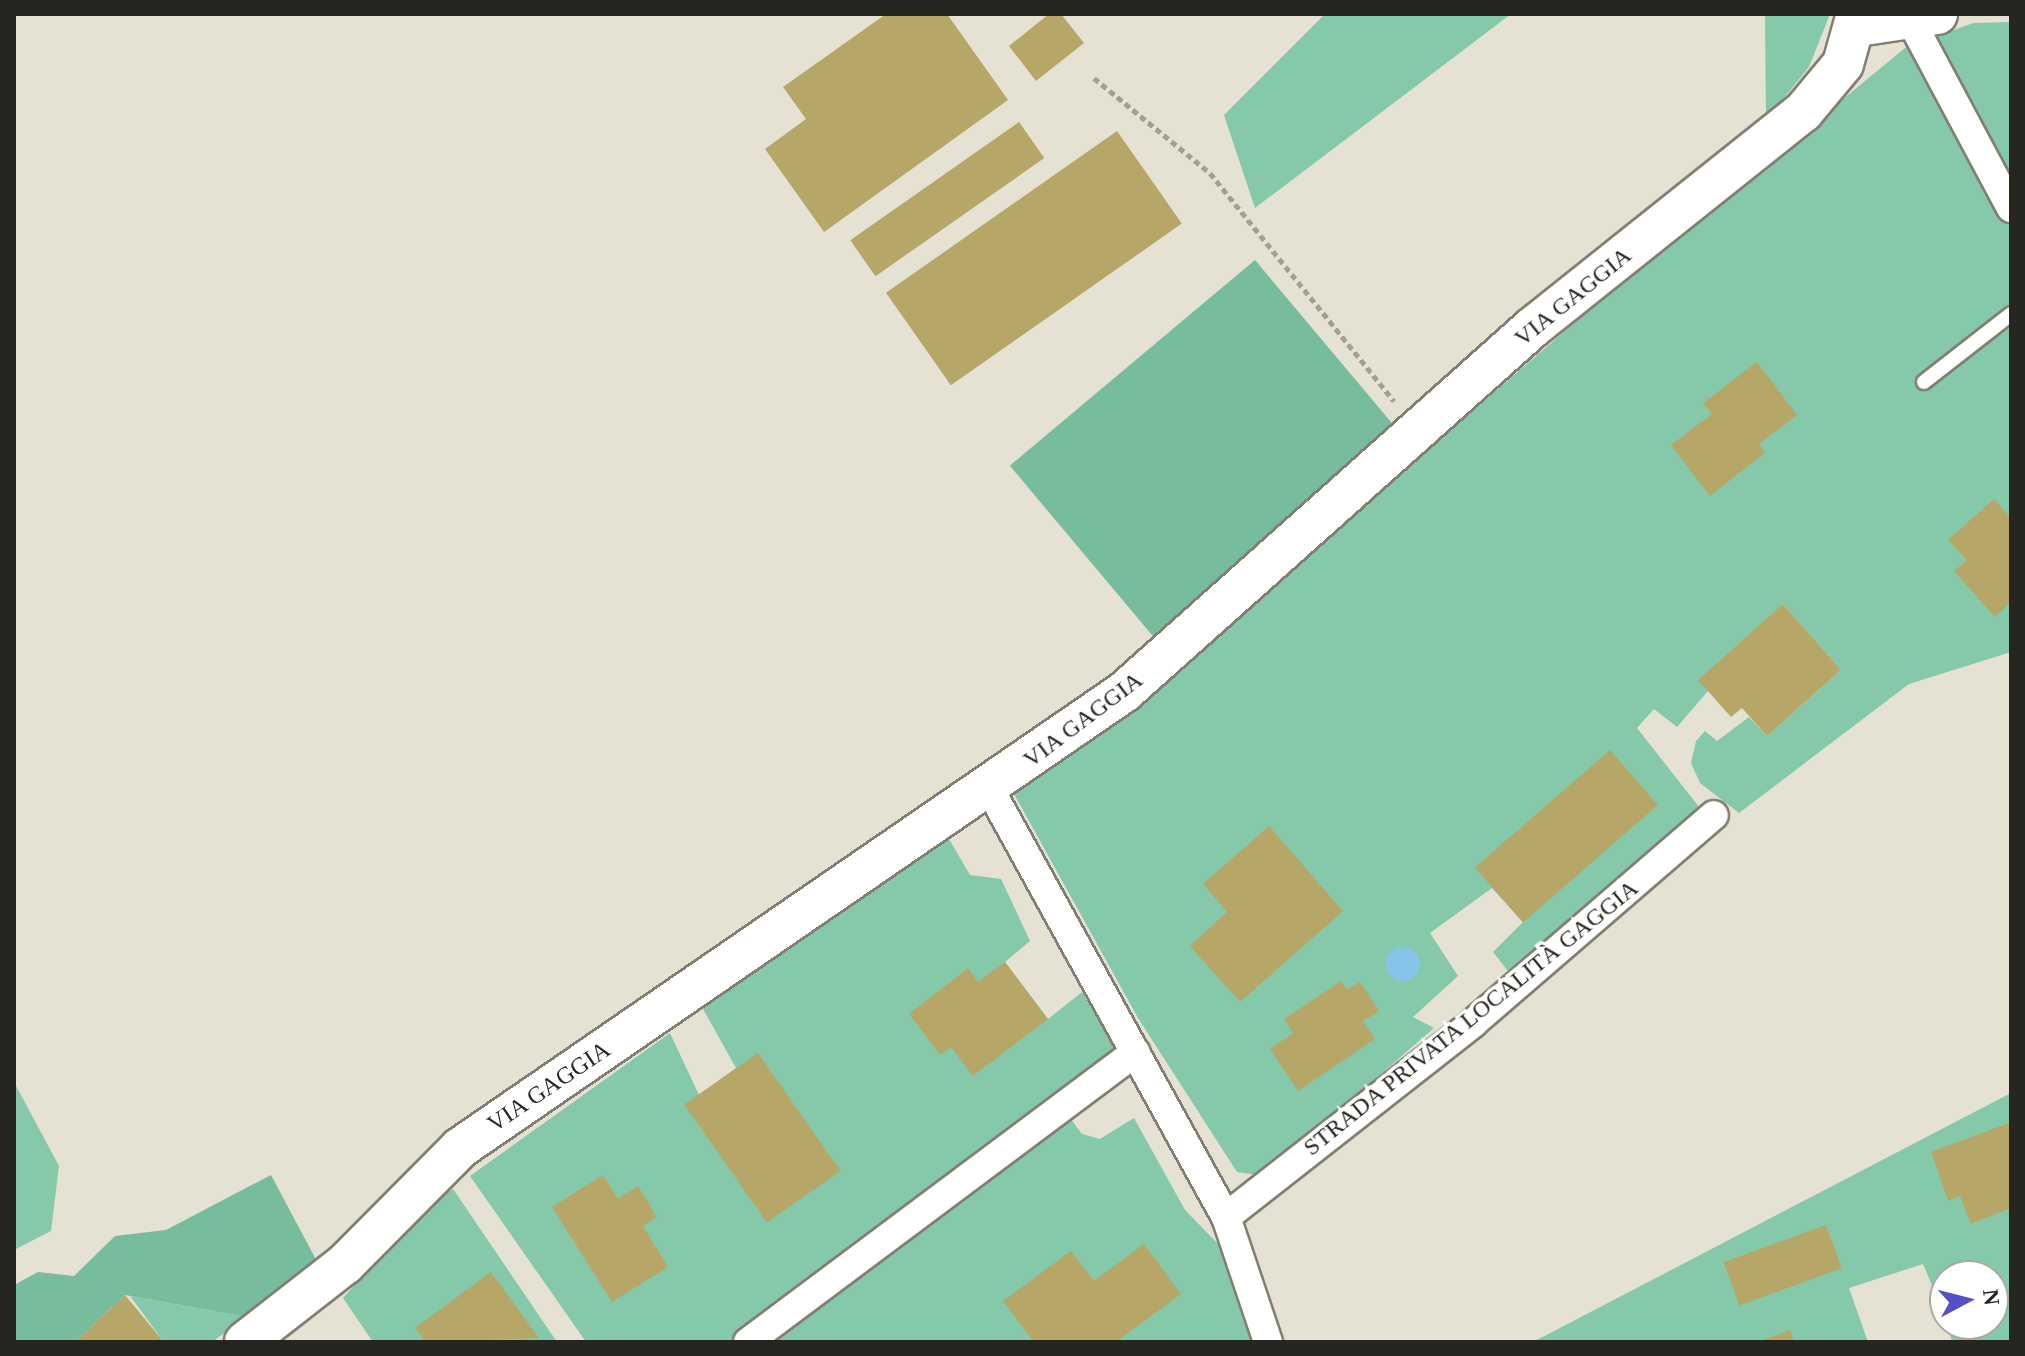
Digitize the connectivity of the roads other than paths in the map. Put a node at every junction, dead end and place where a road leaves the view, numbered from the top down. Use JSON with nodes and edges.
{"nodes":[{"id":1,"x":1924,"y":18,"type":"edge"},
{"id":2,"x":1858,"y":20,"type":"edge"},
{"id":3,"x":2011,"y":208,"type":"edge"},
{"id":4,"x":2011,"y":314,"type":"edge"},
{"id":5,"x":1924,"y":382,"type":"dead end"},
{"id":6,"x":989,"y":788,"type":"junction"},
{"id":7,"x":1714,"y":815,"type":"dead end"},
{"id":8,"x":1135,"y":1052,"type":"junction"},
{"id":9,"x":1226,"y":1217,"type":"junction"},
{"id":10,"x":245,"y":1342,"type":"edge"},
{"id":11,"x":748,"y":1342,"type":"edge"},
{"id":12,"x":1268,"y":1342,"type":"edge"}],
"edges":[{"from":1,"to":2,"type":"street"},
{"from":1,"to":3,"type":"street"},
{"from":2,"to":6,"type":"street","name":"VIA GAGGIA"},
{"from":4,"to":5,"type":"lane"},
{"from":6,"to":8,"type":"street"},
{"from":6,"to":10,"type":"street","name":"VIA GAGGIA"},
{"from":7,"to":9,"type":"street","name":"STRADA PRIVATA LOCALITÀ GAGGIA"},
{"from":8,"to":9,"type":"street"},
{"from":8,"to":11,"type":"street"},
{"from":9,"to":12,"type":"street"}]}
